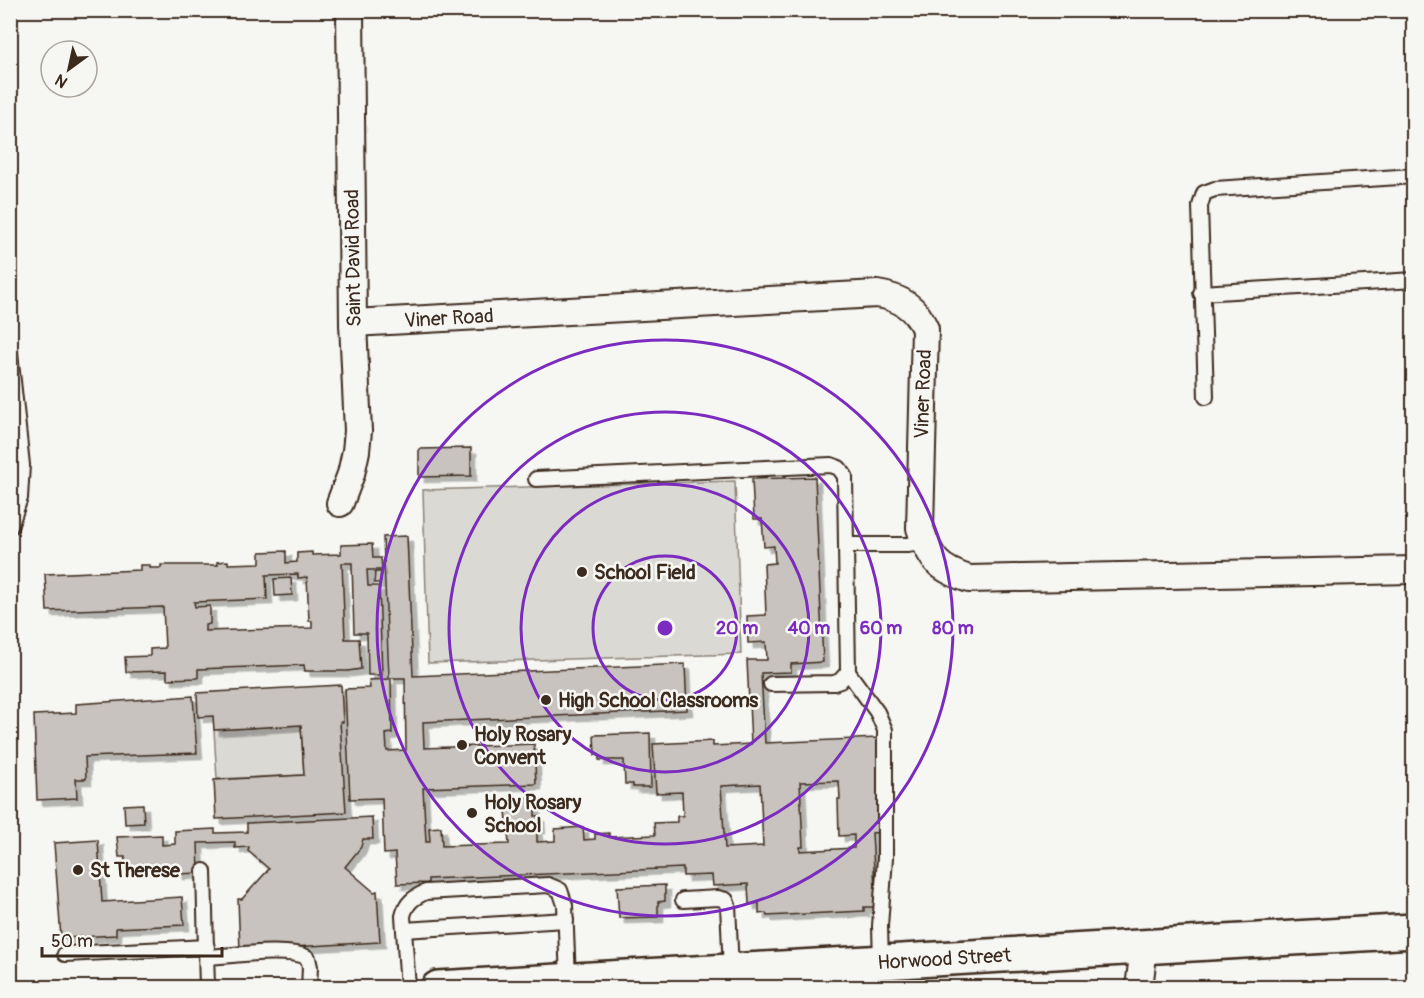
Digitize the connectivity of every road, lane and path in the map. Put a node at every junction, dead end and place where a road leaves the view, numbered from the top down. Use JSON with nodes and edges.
{"nodes":[{"id":1,"x":350,"y":10,"type":"edge"},
{"id":2,"x":1413,"y":176,"type":"edge"},
{"id":3,"x":1413,"y":280,"type":"edge"},
{"id":4,"x":1201,"y":293,"type":"junction"},
{"id":5,"x":353,"y":323,"type":"junction"},
{"id":6,"x":10,"y":353,"type":"edge"},
{"id":7,"x":1206,"y":397,"type":"dead end"},
{"id":8,"x":536,"y":479,"type":"dead end"},
{"id":9,"x":340,"y":503,"type":"dead end"},
{"id":10,"x":10,"y":527,"type":"edge"},
{"id":11,"x":924,"y":542,"type":"junction"},
{"id":12,"x":846,"y":545,"type":"junction"},
{"id":13,"x":1413,"y":570,"type":"edge"},
{"id":14,"x":848,"y":672,"type":"junction"},
{"id":15,"x":771,"y":684,"type":"dead end"},
{"id":16,"x":204,"y":871,"type":"dead end"},
{"id":17,"x":683,"y":900,"type":"dead end"},
{"id":18,"x":566,"y":920,"type":"junction"},
{"id":19,"x":404,"y":930,"type":"junction"},
{"id":20,"x":1413,"y":932,"type":"edge"},
{"id":21,"x":1143,"y":947,"type":"junction"},
{"id":22,"x":207,"y":952,"type":"junction"},
{"id":23,"x":65,"y":954,"type":"dead end"},
{"id":24,"x":731,"y":971,"type":"junction"},
{"id":25,"x":863,"y":971,"type":"edge"},
{"id":26,"x":567,"y":984,"type":"edge"},
{"id":27,"x":207,"y":987,"type":"edge"},
{"id":28,"x":309,"y":987,"type":"edge"},
{"id":29,"x":408,"y":987,"type":"edge"},
{"id":30,"x":438,"y":987,"type":"edge"},
{"id":31,"x":1139,"y":987,"type":"edge"}],
"edges":[{"from":1,"to":5,"type":"street","name":"Saint David Road"},
{"from":2,"to":4,"type":"lane"},
{"from":3,"to":4,"type":"lane"},
{"from":4,"to":7,"type":"lane"},
{"from":5,"to":9,"type":"street","name":"Saint David Road"},
{"from":5,"to":11,"type":"street","name":"Viner Road"},
{"from":6,"to":10,"type":"lane"},
{"from":8,"to":12,"type":"lane"},
{"from":11,"to":12,"type":"lane"},
{"from":11,"to":13,"type":"street","name":"Viner Road"},
{"from":12,"to":14,"type":"lane"},
{"from":14,"to":15,"type":"lane"},
{"from":14,"to":25,"type":"lane"},
{"from":16,"to":22,"type":"lane"},
{"from":17,"to":24,"type":"lane"},
{"from":18,"to":19,"type":"lane"},
{"from":18,"to":19,"type":"lane"},
{"from":18,"to":26,"type":"lane"},
{"from":19,"to":29,"type":"lane"},
{"from":20,"to":21,"type":"main road","name":"Horwood Street"},
{"from":21,"to":25,"type":"main road","name":"Horwood Street"},
{"from":21,"to":31,"type":"street"},
{"from":22,"to":23,"type":"lane"},
{"from":22,"to":27,"type":"lane"},
{"from":22,"to":28,"type":"lane"},
{"from":24,"to":25,"type":"main road","name":"Horwood Street"},
{"from":24,"to":26,"type":"main road","name":"Horwood Street"},
{"from":26,"to":30,"type":"main road","name":"Horwood Street"}]}
